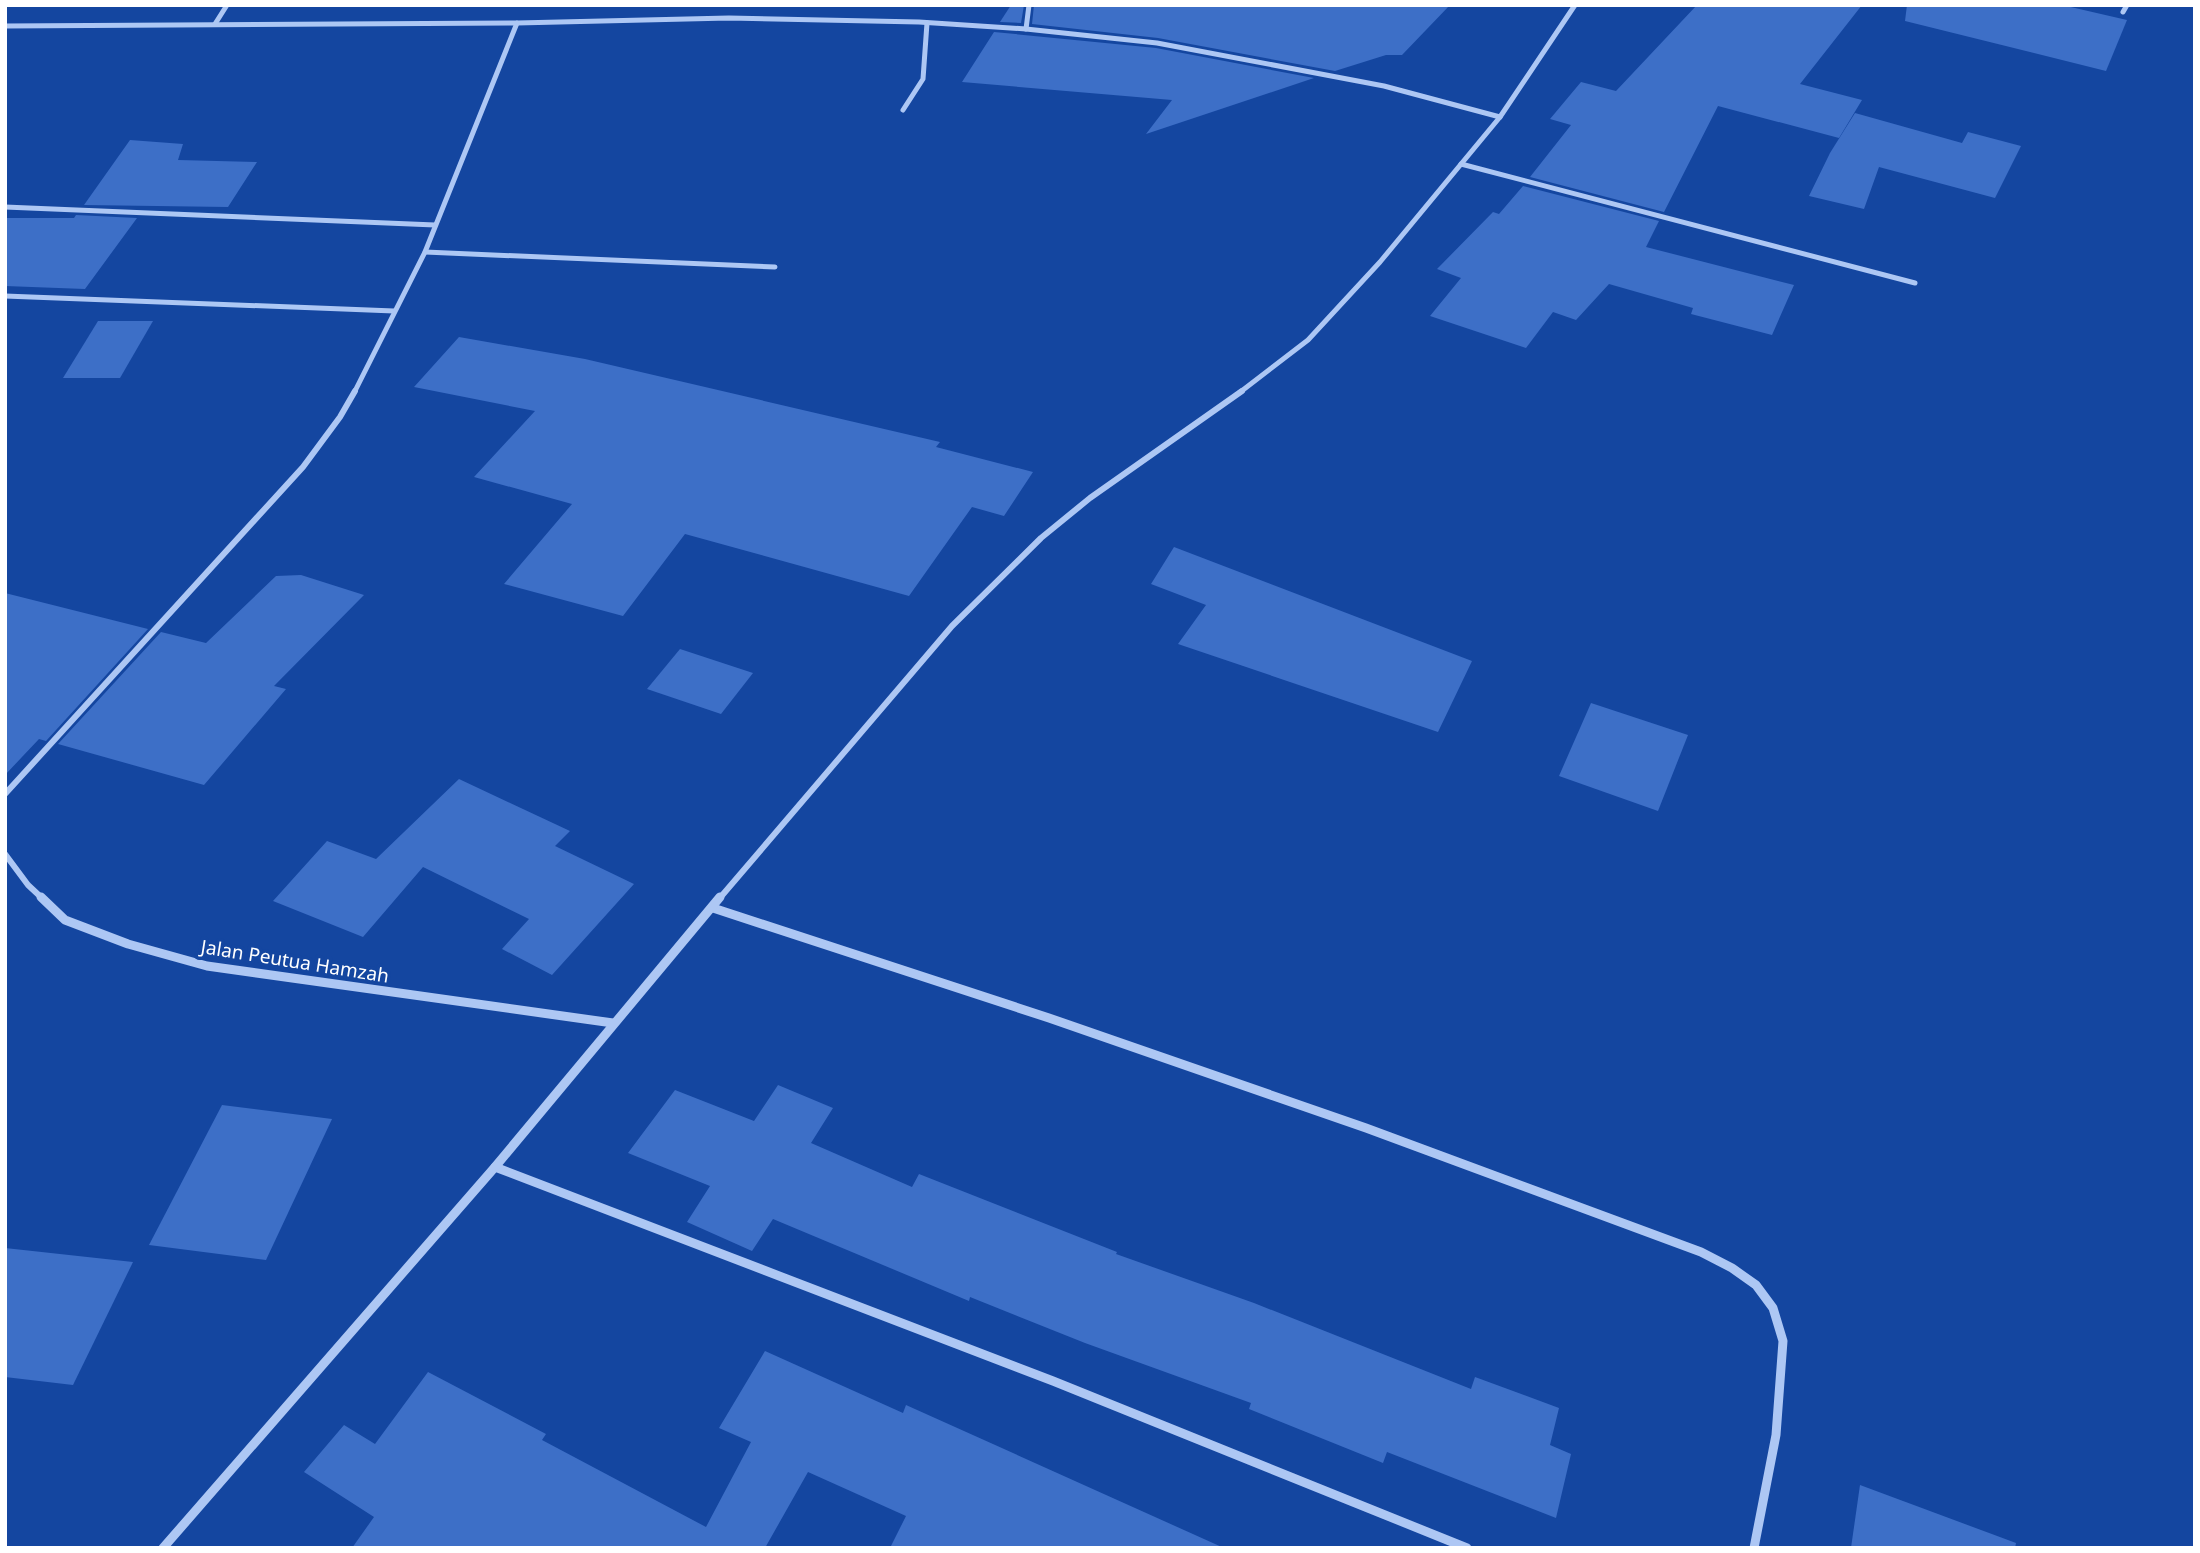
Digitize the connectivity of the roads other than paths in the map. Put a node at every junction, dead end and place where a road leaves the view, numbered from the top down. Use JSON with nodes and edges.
{"nodes":[{"id":1,"x":227,"y":5,"type":"edge"},
{"id":2,"x":1029,"y":5,"type":"edge"},
{"id":3,"x":1575,"y":5,"type":"edge"},
{"id":4,"x":2127,"y":5,"type":"edge"},
{"id":5,"x":2123,"y":12,"type":"dead end"},
{"id":6,"x":517,"y":23,"type":"junction"},
{"id":7,"x":927,"y":23,"type":"junction"},
{"id":8,"x":215,"y":24,"type":"junction"},
{"id":9,"x":5,"y":26,"type":"edge"},
{"id":10,"x":1026,"y":29,"type":"junction"},
{"id":11,"x":903,"y":110,"type":"dead end"},
{"id":12,"x":1500,"y":117,"type":"junction"},
{"id":13,"x":1461,"y":164,"type":"junction"},
{"id":14,"x":5,"y":207,"type":"edge"},
{"id":15,"x":435,"y":225,"type":"junction"},
{"id":16,"x":425,"y":252,"type":"junction"},
{"id":17,"x":775,"y":267,"type":"dead end"},
{"id":18,"x":1915,"y":284,"type":"dead end"},
{"id":19,"x":5,"y":296,"type":"edge"},
{"id":20,"x":394,"y":312,"type":"junction"},
{"id":21,"x":5,"y":794,"type":"edge"},
{"id":22,"x":5,"y":854,"type":"edge"},
{"id":23,"x":713,"y":908,"type":"junction"},
{"id":24,"x":614,"y":1023,"type":"junction"},
{"id":25,"x":495,"y":1167,"type":"junction"},
{"id":26,"x":163,"y":1548,"type":"edge"},
{"id":27,"x":1467,"y":1548,"type":"edge"},
{"id":28,"x":1754,"y":1548,"type":"edge"}],
"edges":[{"from":1,"to":8,"type":"street"},
{"from":2,"to":10,"type":"street"},
{"from":3,"to":12,"type":"street"},
{"from":4,"to":5,"type":"street"},
{"from":6,"to":7,"type":"street"},
{"from":6,"to":8,"type":"street"},
{"from":6,"to":15,"type":"street"},
{"from":7,"to":10,"type":"street"},
{"from":7,"to":11,"type":"street"},
{"from":8,"to":9,"type":"street"},
{"from":10,"to":12,"type":"street"},
{"from":12,"to":13,"type":"street"},
{"from":13,"to":18,"type":"street"},
{"from":13,"to":23,"type":"street"},
{"from":14,"to":15,"type":"street"},
{"from":15,"to":16,"type":"street"},
{"from":16,"to":17,"type":"street"},
{"from":16,"to":20,"type":"street"},
{"from":19,"to":20,"type":"street"},
{"from":20,"to":21,"type":"street"},
{"from":22,"to":24,"type":"street","name":"Jalan Peutua Hamzah"},
{"from":23,"to":24,"type":"street"},
{"from":23,"to":28,"type":"street"},
{"from":24,"to":25,"type":"street"},
{"from":25,"to":26,"type":"street"},
{"from":25,"to":27,"type":"street"}]}
